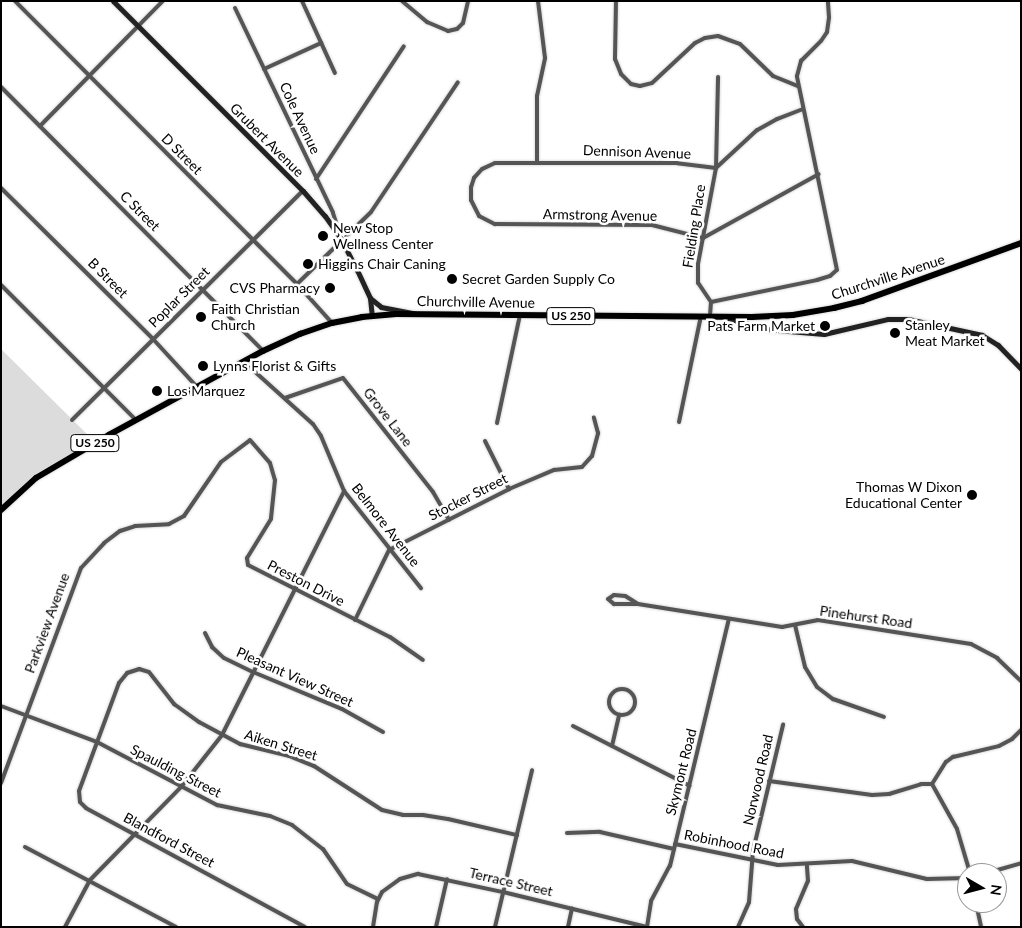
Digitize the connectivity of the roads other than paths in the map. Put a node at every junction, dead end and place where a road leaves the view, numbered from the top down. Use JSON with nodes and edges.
{"nodes":[{"id":1,"x":15,"y":1,"type":"edge"},
{"id":2,"x":113,"y":1,"type":"edge"},
{"id":3,"x":163,"y":1,"type":"edge"},
{"id":4,"x":302,"y":1,"type":"edge"},
{"id":5,"x":402,"y":1,"type":"edge"},
{"id":6,"x":468,"y":1,"type":"edge"},
{"id":7,"x":538,"y":1,"type":"edge"},
{"id":8,"x":616,"y":1,"type":"edge"},
{"id":9,"x":828,"y":1,"type":"edge"},
{"id":10,"x":235,"y":8,"type":"dead end"},
{"id":11,"x":138,"y":26,"type":"junction"},
{"id":12,"x":321,"y":43,"type":"junction"},
{"id":13,"x":404,"y":46,"type":"dead end"},
{"id":14,"x":264,"y":69,"type":"junction"},
{"id":15,"x":335,"y":73,"type":"dead end"},
{"id":16,"x":89,"y":76,"type":"junction"},
{"id":17,"x":718,"y":77,"type":"dead end"},
{"id":18,"x":458,"y":82,"type":"dead end"},
{"id":19,"x":798,"y":86,"type":"junction"},
{"id":20,"x":1,"y":87,"type":"edge"},
{"id":21,"x":803,"y":109,"type":"junction"},
{"id":22,"x":40,"y":126,"type":"junction"},
{"id":23,"x":537,"y":162,"type":"junction"},
{"id":24,"x":716,"y":168,"type":"junction"},
{"id":25,"x":818,"y":174,"type":"junction"},
{"id":26,"x":316,"y":179,"type":"junction"},
{"id":27,"x":1,"y":188,"type":"edge"},
{"id":28,"x":302,"y":191,"type":"junction"},
{"id":29,"x":470,"y":195,"type":"joint"},
{"id":30,"x":702,"y":238,"type":"junction"},
{"id":31,"x":252,"y":239,"type":"junction"},
{"id":32,"x":342,"y":240,"type":"junction"},
{"id":33,"x":1021,"y":243,"type":"edge"},
{"id":34,"x":297,"y":284,"type":"junction"},
{"id":35,"x":1,"y":285,"type":"edge"},
{"id":36,"x":203,"y":290,"type":"junction"},
{"id":37,"x":370,"y":298,"type":"junction"},
{"id":38,"x":711,"y":302,"type":"junction"},
{"id":39,"x":417,"y":314,"type":"junction"},
{"id":40,"x":520,"y":315,"type":"junction"},
{"id":41,"x":372,"y":316,"type":"junction"},
{"id":42,"x":701,"y":316,"type":"junction"},
{"id":43,"x":710,"y":316,"type":"junction"},
{"id":44,"x":726,"y":316,"type":"junction"},
{"id":45,"x":768,"y":317,"type":"junction"},
{"id":46,"x":332,"y":323,"type":"junction"},
{"id":47,"x":769,"y":329,"type":"junction"},
{"id":48,"x":153,"y":339,"type":"junction"},
{"id":49,"x":263,"y":351,"type":"junction"},
{"id":50,"x":243,"y":361,"type":"junction"},
{"id":51,"x":1021,"y":368,"type":"edge"},
{"id":52,"x":197,"y":387,"type":"junction"},
{"id":53,"x":104,"y":388,"type":"junction"},
{"id":54,"x":285,"y":398,"type":"junction"},
{"id":55,"x":594,"y":418,"type":"dead end"},
{"id":56,"x":72,"y":420,"type":"dead end"},
{"id":57,"x":136,"y":420,"type":"junction"},
{"id":58,"x":679,"y":422,"type":"dead end"},
{"id":59,"x":497,"y":423,"type":"dead end"},
{"id":60,"x":250,"y":440,"type":"joint"},
{"id":61,"x":485,"y":441,"type":"dead end"},
{"id":62,"x":509,"y":489,"type":"junction"},
{"id":63,"x":344,"y":491,"type":"junction"},
{"id":64,"x":1,"y":510,"type":"edge"},
{"id":65,"x":449,"y":520,"type":"junction"},
{"id":66,"x":389,"y":550,"type":"junction"},
{"id":67,"x":421,"y":588,"type":"dead end"},
{"id":68,"x":294,"y":589,"type":"junction"},
{"id":69,"x":638,"y":604,"type":"junction"},
{"id":70,"x":729,"y":619,"type":"junction"},
{"id":71,"x":355,"y":620,"type":"junction"},
{"id":72,"x":795,"y":625,"type":"junction"},
{"id":73,"x":205,"y":633,"type":"dead end"},
{"id":74,"x":423,"y":660,"type":"dead end"},
{"id":75,"x":253,"y":672,"type":"junction"},
{"id":76,"x":1021,"y":681,"type":"edge"},
{"id":77,"x":1,"y":706,"type":"edge"},
{"id":78,"x":26,"y":715,"type":"junction"},
{"id":79,"x":619,"y":715,"type":"junction"},
{"id":80,"x":884,"y":717,"type":"dead end"},
{"id":81,"x":783,"y":725,"type":"dead end"},
{"id":82,"x":574,"y":726,"type":"dead end"},
{"id":83,"x":1021,"y":730,"type":"edge"},
{"id":84,"x":383,"y":732,"type":"dead end"},
{"id":85,"x":222,"y":735,"type":"junction"},
{"id":86,"x":97,"y":742,"type":"junction"},
{"id":87,"x":612,"y":746,"type":"junction"},
{"id":88,"x":532,"y":770,"type":"dead end"},
{"id":89,"x":769,"y":781,"type":"junction"},
{"id":90,"x":1,"y":783,"type":"edge"},
{"id":91,"x":932,"y":784,"type":"junction"},
{"id":92,"x":690,"y":786,"type":"junction"},
{"id":93,"x":182,"y":787,"type":"junction"},
{"id":94,"x":567,"y":833,"type":"dead end"},
{"id":95,"x":517,"y":835,"type":"junction"},
{"id":96,"x":135,"y":836,"type":"junction"},
{"id":97,"x":25,"y":847,"type":"dead end"},
{"id":98,"x":674,"y":847,"type":"junction"},
{"id":99,"x":752,"y":861,"type":"junction"},
{"id":100,"x":1021,"y":862,"type":"edge"},
{"id":101,"x":967,"y":863,"type":"edge"},
{"id":102,"x":807,"y":865,"type":"junction"},
{"id":103,"x":1007,"y":867,"type":"edge"},
{"id":104,"x":957,"y":878,"type":"edge"},
{"id":105,"x":447,"y":879,"type":"junction"},
{"id":106,"x":90,"y":880,"type":"junction"},
{"id":107,"x":503,"y":892,"type":"junction"},
{"id":108,"x":378,"y":899,"type":"junction"},
{"id":109,"x":572,"y":908,"type":"junction"},
{"id":110,"x":978,"y":913,"type":"edge"},
{"id":111,"x":175,"y":926,"type":"edge"},
{"id":112,"x":65,"y":927,"type":"edge"},
{"id":113,"x":305,"y":927,"type":"edge"},
{"id":114,"x":373,"y":927,"type":"edge"},
{"id":115,"x":436,"y":927,"type":"edge"},
{"id":116,"x":495,"y":927,"type":"edge"},
{"id":117,"x":568,"y":927,"type":"edge"},
{"id":118,"x":647,"y":927,"type":"edge"},
{"id":119,"x":738,"y":927,"type":"edge"},
{"id":120,"x":803,"y":927,"type":"edge"},
{"id":121,"x":981,"y":927,"type":"edge"}],
"edges":[{"from":1,"to":16,"type":"street","name":"D Street"},
{"from":2,"to":11,"type":"street","name":"Grubert Avenue"},
{"from":3,"to":11,"type":"street"},
{"from":4,"to":12,"type":"street"},
{"from":5,"to":6,"type":"street"},
{"from":7,"to":23,"type":"street"},
{"from":8,"to":19,"type":"street"},
{"from":9,"to":19,"type":"street"},
{"from":10,"to":14,"type":"street","name":"Cole Avenue"},
{"from":11,"to":16,"type":"street"},
{"from":11,"to":28,"type":"street","name":"Grubert Avenue"},
{"from":12,"to":14,"type":"street"},
{"from":12,"to":15,"type":"street"},
{"from":13,"to":26,"type":"street"},
{"from":14,"to":26,"type":"street","name":"Cole Avenue"},
{"from":16,"to":22,"type":"street"},
{"from":16,"to":31,"type":"street","name":"D Street"},
{"from":17,"to":24,"type":"street","name":"Fielding Place"},
{"from":18,"to":32,"type":"street"},
{"from":19,"to":21,"type":"street"},
{"from":20,"to":22,"type":"street","name":"C Street"},
{"from":21,"to":24,"type":"street"},
{"from":21,"to":25,"type":"street"},
{"from":22,"to":36,"type":"street","name":"C Street"},
{"from":23,"to":24,"type":"street","name":"Dennison Avenue"},
{"from":23,"to":29,"type":"street","name":"Dennison Avenue"},
{"from":24,"to":30,"type":"street","name":"Fielding Place"},
{"from":25,"to":30,"type":"street"},
{"from":25,"to":38,"type":"street"},
{"from":26,"to":32,"type":"street","name":"Cole Avenue"},
{"from":27,"to":48,"type":"street","name":"B Street"},
{"from":28,"to":31,"type":"street","name":"Poplar Street"},
{"from":28,"to":32,"type":"street","name":"Grubert Avenue"},
{"from":29,"to":30,"type":"street","name":"Armstrong Avenue"},
{"from":30,"to":38,"type":"street","name":"Fielding Place"},
{"from":31,"to":34,"type":"street","name":"D Street"},
{"from":31,"to":36,"type":"street","name":"Poplar Street"},
{"from":32,"to":34,"type":"street"},
{"from":32,"to":37,"type":"street","name":"Grubert Avenue"},
{"from":33,"to":45,"type":"main road","name":"Churchville Avenue","number":"US 250"},
{"from":34,"to":46,"type":"street","name":"D Street"},
{"from":35,"to":53,"type":"street"},
{"from":36,"to":48,"type":"street","name":"Poplar Street"},
{"from":36,"to":49,"type":"street","name":"C Street"},
{"from":37,"to":39,"type":"street"},
{"from":37,"to":41,"type":"street","name":"Grubert Avenue"},
{"from":38,"to":43,"type":"street"},
{"from":39,"to":40,"type":"main road","name":"Churchville Avenue","number":"US 250"},
{"from":39,"to":41,"type":"main road","name":"Churchville Avenue","number":"US 250"},
{"from":40,"to":42,"type":"main road","name":"Churchville Avenue","number":"US 250"},
{"from":40,"to":59,"type":"street"},
{"from":41,"to":46,"type":"main road","name":"Churchville Avenue","number":"US 250"},
{"from":42,"to":43,"type":"main road","name":"Churchville Avenue","number":"US 250"},
{"from":42,"to":58,"type":"street"},
{"from":43,"to":44,"type":"main road","name":"Churchville Avenue","number":"US 250"},
{"from":44,"to":45,"type":"main road","name":"Churchville Avenue","number":"US 250"},
{"from":44,"to":47,"type":"street"},
{"from":45,"to":47,"type":"street"},
{"from":46,"to":49,"type":"main road","name":"Churchville Avenue","number":"US 250"},
{"from":47,"to":51,"type":"street"},
{"from":48,"to":52,"type":"street","name":"B Street"},
{"from":48,"to":53,"type":"street","name":"Poplar Street"},
{"from":49,"to":50,"type":"main road","name":"Churchville Avenue","number":"US 250"},
{"from":50,"to":52,"type":"main road","name":"Churchville Avenue","number":"US 250"},
{"from":50,"to":54,"type":"street","name":"Belmore Avenue"},
{"from":52,"to":57,"type":"main road","name":"Churchville Avenue","number":"US 250"},
{"from":53,"to":56,"type":"street","name":"Poplar Street"},
{"from":53,"to":57,"type":"street"},
{"from":54,"to":63,"type":"street","name":"Belmore Avenue"},
{"from":54,"to":65,"type":"street","name":"Grove Lane"},
{"from":55,"to":62,"type":"street","name":"Stocker Street"},
{"from":57,"to":64,"type":"main road","name":"Churchville Avenue","number":"US 250"},
{"from":60,"to":68,"type":"street","name":"Preston Drive"},
{"from":60,"to":78,"type":"street","name":"Parkview Avenue"},
{"from":61,"to":62,"type":"street"},
{"from":62,"to":65,"type":"street","name":"Stocker Street"},
{"from":63,"to":66,"type":"street","name":"Belmore Avenue"},
{"from":63,"to":68,"type":"street"},
{"from":65,"to":66,"type":"street","name":"Stocker Street"},
{"from":66,"to":67,"type":"street","name":"Belmore Avenue"},
{"from":66,"to":71,"type":"street"},
{"from":68,"to":71,"type":"street","name":"Preston Drive"},
{"from":68,"to":75,"type":"street"},
{"from":69,"to":69,"type":"street","name":"Pinehurst Road"},
{"from":69,"to":70,"type":"street","name":"Pinehurst Road"},
{"from":70,"to":72,"type":"street","name":"Pinehurst Road"},
{"from":70,"to":92,"type":"street","name":"Skymont Road"},
{"from":71,"to":74,"type":"street","name":"Preston Drive"},
{"from":72,"to":76,"type":"street","name":"Pinehurst Road"},
{"from":72,"to":80,"type":"street"},
{"from":73,"to":75,"type":"street","name":"Pleasant View Street"},
{"from":75,"to":84,"type":"street","name":"Pleasant View Street"},
{"from":75,"to":85,"type":"street"},
{"from":77,"to":78,"type":"street","name":"Spaulding Street"},
{"from":78,"to":86,"type":"street","name":"Spaulding Street"},
{"from":78,"to":90,"type":"street","name":"Parkview Avenue"},
{"from":79,"to":79,"type":"street"},
{"from":79,"to":87,"type":"street"},
{"from":81,"to":89,"type":"street","name":"Norwood Road"},
{"from":82,"to":87,"type":"street"},
{"from":83,"to":91,"type":"street"},
{"from":85,"to":86,"type":"street","name":"Aiken Street"},
{"from":85,"to":93,"type":"street"},
{"from":85,"to":95,"type":"street","name":"Aiken Street"},
{"from":86,"to":93,"type":"street","name":"Spaulding Street"},
{"from":86,"to":96,"type":"street","name":"Blandford Street"},
{"from":87,"to":92,"type":"street"},
{"from":88,"to":95,"type":"street"},
{"from":89,"to":91,"type":"street"},
{"from":89,"to":99,"type":"street","name":"Norwood Road"},
{"from":91,"to":101,"type":"street"},
{"from":92,"to":98,"type":"street","name":"Skymont Road"},
{"from":93,"to":96,"type":"street"},
{"from":93,"to":108,"type":"street","name":"Spaulding Street"},
{"from":94,"to":98,"type":"street","name":"Robinhood Road"},
{"from":95,"to":107,"type":"street"},
{"from":96,"to":106,"type":"street"},
{"from":96,"to":113,"type":"street","name":"Blandford Street"},
{"from":97,"to":106,"type":"street"},
{"from":98,"to":99,"type":"street","name":"Robinhood Road"},
{"from":98,"to":118,"type":"street","name":"Skymont Road"},
{"from":99,"to":102,"type":"street","name":"Robinhood Road"},
{"from":99,"to":119,"type":"street","name":"Norwood Road"},
{"from":100,"to":103,"type":"street"},
{"from":102,"to":104,"type":"street","name":"Robinhood Road"},
{"from":102,"to":120,"type":"street"},
{"from":105,"to":107,"type":"street","name":"Terrace Street"},
{"from":105,"to":108,"type":"street","name":"Terrace Street"},
{"from":105,"to":115,"type":"street"},
{"from":106,"to":111,"type":"street"},
{"from":106,"to":112,"type":"street"},
{"from":107,"to":109,"type":"street","name":"Terrace Street"},
{"from":107,"to":116,"type":"street"},
{"from":108,"to":114,"type":"street"},
{"from":109,"to":117,"type":"street"},
{"from":109,"to":118,"type":"street","name":"Terrace Street"},
{"from":110,"to":121,"type":"street"}]}
